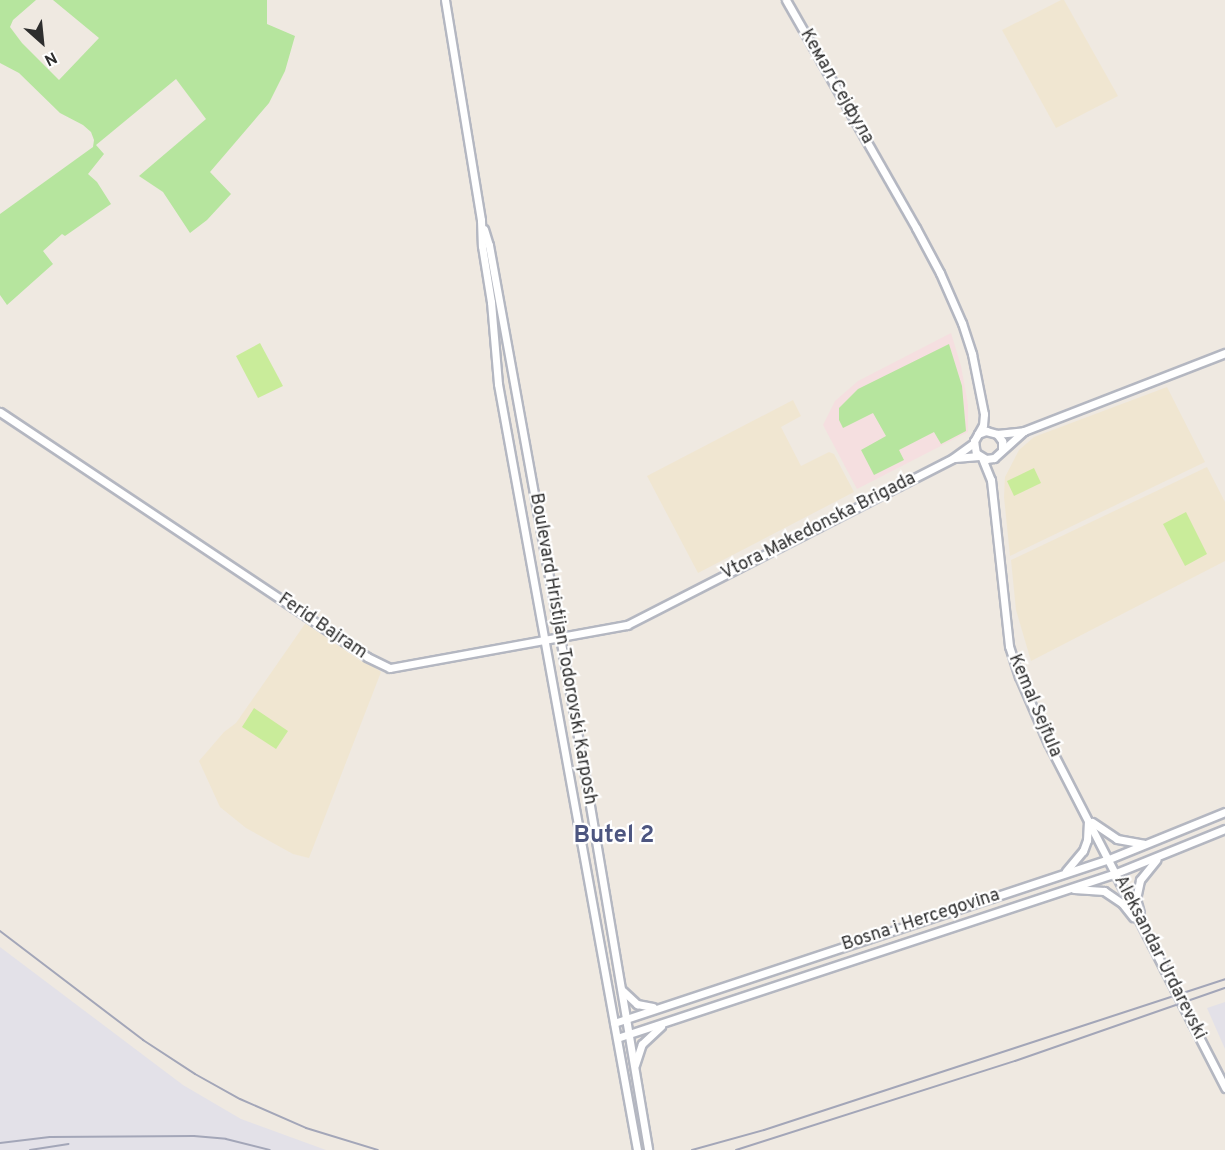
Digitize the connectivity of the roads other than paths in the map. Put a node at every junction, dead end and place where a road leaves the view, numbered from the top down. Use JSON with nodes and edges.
{"nodes":[{"id":1,"x":445,"y":0,"type":"edge"},
{"id":2,"x":786,"y":0,"type":"edge"},
{"id":3,"x":481,"y":220,"type":"junction"},
{"id":4,"x":1225,"y":353,"type":"edge"},
{"id":5,"x":0,"y":412,"type":"edge"},
{"id":6,"x":984,"y":414,"type":"junction"},
{"id":7,"x":1024,"y":431,"type":"junction"},
{"id":8,"x":996,"y":433,"type":"junction"},
{"id":9,"x":978,"y":434,"type":"junction"},
{"id":10,"x":974,"y":443,"type":"junction"},
{"id":11,"x":1002,"y":449,"type":"junction"},
{"id":12,"x":980,"y":457,"type":"junction"},
{"id":13,"x":996,"y":457,"type":"junction"},
{"id":14,"x":953,"y":458,"type":"junction"},
{"id":15,"x":991,"y":480,"type":"junction"},
{"id":16,"x":686,"y":596,"type":"joint"},
{"id":17,"x":560,"y":637,"type":"junction"},
{"id":18,"x":543,"y":640,"type":"junction"},
{"id":19,"x":1225,"y":812,"type":"edge"},
{"id":20,"x":1088,"y":818,"type":"junction"},
{"id":21,"x":1225,"y":829,"type":"edge"},
{"id":22,"x":1149,"y":844,"type":"junction"},
{"id":23,"x":1162,"y":856,"type":"junction"},
{"id":24,"x":1109,"y":859,"type":"junction"},
{"id":25,"x":1116,"y":873,"type":"junction"},
{"id":26,"x":1058,"y":876,"type":"junction"},
{"id":27,"x":1063,"y":890,"type":"junction"},
{"id":28,"x":1148,"y":939,"type":"junction"},
{"id":29,"x":620,"y":986,"type":"junction"},
{"id":30,"x":659,"y":1007,"type":"junction"},
{"id":31,"x":625,"y":1019,"type":"junction"},
{"id":32,"x":669,"y":1022,"type":"junction"},
{"id":33,"x":614,"y":1023,"type":"junction"},
{"id":34,"x":628,"y":1034,"type":"junction"},
{"id":35,"x":617,"y":1038,"type":"junction"},
{"id":36,"x":634,"y":1071,"type":"junction"},
{"id":37,"x":1225,"y":1088,"type":"edge"},
{"id":38,"x":637,"y":1150,"type":"edge"},
{"id":39,"x":648,"y":1150,"type":"edge"}],
"edges":[{"from":1,"to":3,"type":"street","name":"Boulevard Hristijan Todorovski Karposh"},
{"from":2,"to":6,"type":"street","name":"Кемал Сејфула"},
{"from":3,"to":17,"type":"street","name":"Boulevard Hristijan Todorovski Karposh"},
{"from":3,"to":18,"type":"street","name":"Boulevard Hristijan Todorovski Karposh"},
{"from":4,"to":7,"type":"street"},
{"from":5,"to":18,"type":"street","name":"Ferid Bajram"},
{"from":6,"to":8,"type":"street"},
{"from":6,"to":9,"type":"street"},
{"from":7,"to":8,"type":"street"},
{"from":7,"to":11,"type":"street"},
{"from":8,"to":9,"type":"street"},
{"from":8,"to":11,"type":"street"},
{"from":9,"to":10,"type":"street"},
{"from":10,"to":12,"type":"street"},
{"from":10,"to":14,"type":"street","name":"Vtora Makedonska Brigada"},
{"from":11,"to":13,"type":"street"},
{"from":12,"to":13,"type":"street"},
{"from":12,"to":14,"type":"street","name":"Vtora Makedonska Brigada"},
{"from":12,"to":15,"type":"street"},
{"from":13,"to":15,"type":"street"},
{"from":14,"to":16,"type":"street","name":"Vtora Makedonska Brigada"},
{"from":15,"to":20,"type":"street","name":"Kemal Sejfula"},
{"from":16,"to":17,"type":"street","name":"Ferid Bajram"},
{"from":17,"to":18,"type":"street","name":"Ferid Bajram"},
{"from":17,"to":29,"type":"street","name":"Boulevard Hristijan Todorovski Karposh"},
{"from":18,"to":33,"type":"street","name":"Boulevard Hristijan Todorovski Karposh"},
{"from":19,"to":22,"type":"street","name":"Bosna i Hercegovina"},
{"from":20,"to":22,"type":"street"},
{"from":20,"to":24,"type":"street","name":"Kemal Sejfula"},
{"from":20,"to":26,"type":"street"},
{"from":21,"to":23,"type":"street","name":"Bosna i Hercegovina"},
{"from":22,"to":24,"type":"street","name":"Bosna i Hercegovina"},
{"from":23,"to":25,"type":"street","name":"Bosna i Hercegovina"},
{"from":23,"to":28,"type":"street"},
{"from":24,"to":25,"type":"street","name":"Aleksandar Urdarevski"},
{"from":24,"to":26,"type":"street","name":"Bosna i Hercegovina"},
{"from":25,"to":27,"type":"street","name":"Bosna i Hercegovina"},
{"from":25,"to":28,"type":"street","name":"Aleksandar Urdarevski"},
{"from":26,"to":30,"type":"street","name":"Bosna i Hercegovina"},
{"from":27,"to":28,"type":"street"},
{"from":27,"to":32,"type":"street","name":"Bosna i Hercegovina"},
{"from":28,"to":37,"type":"street","name":"Aleksandar Urdarevski"},
{"from":29,"to":30,"type":"street"},
{"from":29,"to":31,"type":"street","name":"Boulevard Hristijan Todorovski Karposh"},
{"from":30,"to":31,"type":"street","name":"Bosna i Hercegovina"},
{"from":31,"to":33,"type":"street","name":"Bosna i Hercegovina"},
{"from":31,"to":34,"type":"street","name":"Boulevard Hristijan Todorovski Karposh"},
{"from":32,"to":34,"type":"street","name":"Bosna i Hercegovina"},
{"from":32,"to":36,"type":"street"},
{"from":33,"to":35,"type":"street"},
{"from":34,"to":35,"type":"street","name":"Bosna i Hercegovina"},
{"from":34,"to":36,"type":"street","name":"Boulevard Hristijan Todorovski Karposh"},
{"from":35,"to":38,"type":"street"},
{"from":36,"to":39,"type":"street","name":"Boulevard Hristijan Todorovski Karposh"}]}
